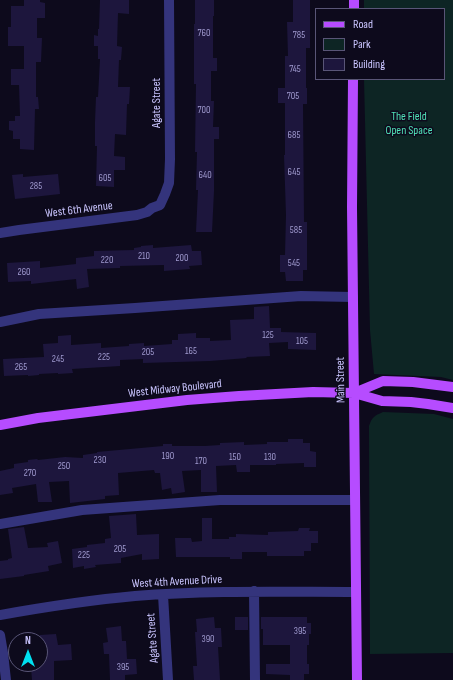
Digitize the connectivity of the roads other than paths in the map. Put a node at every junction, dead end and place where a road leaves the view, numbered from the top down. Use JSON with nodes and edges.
{"nodes":[{"id":1,"x":169,"y":0,"type":"edge"},
{"id":2,"x":353,"y":80,"type":"edge"},
{"id":3,"x":160,"y":205,"type":"joint"},
{"id":4,"x":0,"y":233,"type":"edge"},
{"id":5,"x":353,"y":297,"type":"junction"},
{"id":6,"x":0,"y":322,"type":"edge"},
{"id":7,"x":453,"y":387,"type":"edge"},
{"id":8,"x":354,"y":393,"type":"junction"},
{"id":9,"x":453,"y":408,"type":"edge"},
{"id":10,"x":0,"y":424,"type":"edge"},
{"id":11,"x":355,"y":500,"type":"junction"},
{"id":12,"x":0,"y":524,"type":"edge"},
{"id":13,"x":254,"y":592,"type":"junction"},
{"id":14,"x":356,"y":592,"type":"junction"},
{"id":15,"x":163,"y":595,"type":"junction"},
{"id":16,"x":0,"y":616,"type":"edge"},
{"id":17,"x":0,"y":635,"type":"edge"},
{"id":18,"x":6,"y":680,"type":"edge"},
{"id":19,"x":168,"y":680,"type":"edge"},
{"id":20,"x":255,"y":680,"type":"edge"},
{"id":21,"x":357,"y":680,"type":"edge"}],
"edges":[{"from":1,"to":3,"type":"street","name":"Agate Street"},
{"from":2,"to":5,"type":"main road","name":"Main Street"},
{"from":3,"to":4,"type":"street","name":"West 6th Avenue"},
{"from":5,"to":6,"type":"street"},
{"from":5,"to":8,"type":"main road","name":"Main Street"},
{"from":7,"to":8,"type":"main road"},
{"from":8,"to":9,"type":"main road"},
{"from":8,"to":10,"type":"main road","name":"West Midway Boulevard"},
{"from":8,"to":11,"type":"main road","name":"Main Street"},
{"from":11,"to":12,"type":"street"},
{"from":11,"to":14,"type":"main road","name":"Main Street"},
{"from":13,"to":14,"type":"street","name":"West 4th Avenue Drive"},
{"from":13,"to":15,"type":"street","name":"West 4th Avenue Drive"},
{"from":13,"to":20,"type":"street"},
{"from":14,"to":21,"type":"main road","name":"Main Street"},
{"from":15,"to":16,"type":"street","name":"West 4th Avenue Drive"},
{"from":15,"to":19,"type":"street","name":"Agate Street"},
{"from":17,"to":18,"type":"street"}]}
